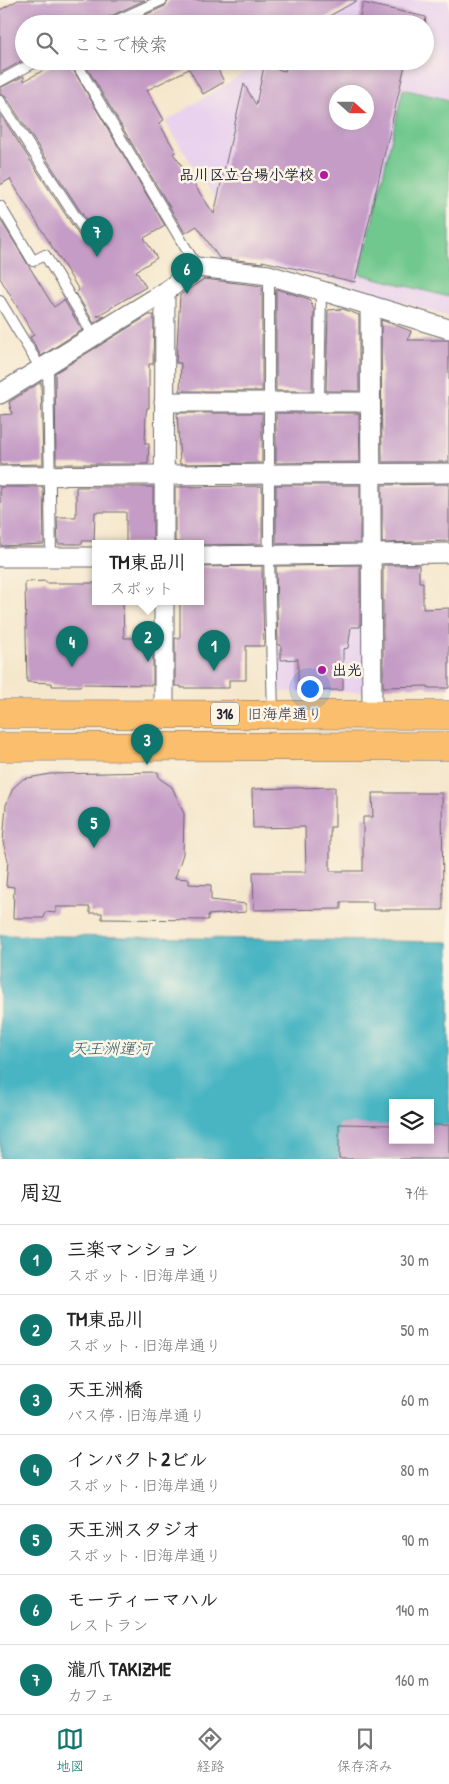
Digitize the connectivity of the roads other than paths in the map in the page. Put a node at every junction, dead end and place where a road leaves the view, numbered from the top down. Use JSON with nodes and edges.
{"nodes":[{"id":1,"x":162,"y":0,"type":"edge"},
{"id":2,"x":129,"y":15,"type":"edge"},
{"id":3,"x":20,"y":70,"type":"edge"},
{"id":4,"x":80,"y":70,"type":"edge"},
{"id":5,"x":0,"y":81,"type":"edge"},
{"id":6,"x":0,"y":101,"type":"edge"},
{"id":7,"x":0,"y":206,"type":"edge"},
{"id":8,"x":90,"y":239,"type":"dead end"},
{"id":9,"x":197,"y":267,"type":"junction"},
{"id":10,"x":269,"y":275,"type":"junction"},
{"id":11,"x":321,"y":290,"type":"junction"},
{"id":12,"x":165,"y":292,"type":"junction"},
{"id":13,"x":0,"y":301,"type":"edge"},
{"id":14,"x":370,"y":305,"type":"junction"},
{"id":15,"x":449,"y":329,"type":"edge"},
{"id":16,"x":94,"y":336,"type":"junction"},
{"id":17,"x":44,"y":366,"type":"junction"},
{"id":18,"x":0,"y":394,"type":"edge"},
{"id":19,"x":164,"y":402,"type":"junction"},
{"id":20,"x":269,"y":402,"type":"junction"},
{"id":21,"x":370,"y":402,"type":"junction"},
{"id":22,"x":319,"y":403,"type":"junction"},
{"id":23,"x":270,"y":474,"type":"junction"},
{"id":24,"x":371,"y":474,"type":"junction"},
{"id":25,"x":449,"y":474,"type":"edge"},
{"id":26,"x":50,"y":475,"type":"junction"},
{"id":27,"x":164,"y":475,"type":"junction"},
{"id":28,"x":0,"y":476,"type":"edge"},
{"id":29,"x":164,"y":540,"type":"edge"},
{"id":30,"x":449,"y":553,"type":"edge"},
{"id":31,"x":371,"y":554,"type":"junction"},
{"id":32,"x":269,"y":555,"type":"junction"},
{"id":33,"x":204,"y":556,"type":"edge"},
{"id":34,"x":0,"y":557,"type":"edge"},
{"id":35,"x":51,"y":557,"type":"junction"},
{"id":36,"x":92,"y":557,"type":"edge"},
{"id":37,"x":164,"y":605,"type":"edge"},
{"id":38,"x":164,"y":713,"type":"junction"},
{"id":39,"x":0,"y":714,"type":"edge"},
{"id":40,"x":273,"y":714,"type":"junction"},
{"id":41,"x":372,"y":714,"type":"junction"},
{"id":42,"x":449,"y":715,"type":"edge"},
{"id":43,"x":449,"y":746,"type":"edge"},
{"id":44,"x":0,"y":747,"type":"edge"}],
"edges":[{"from":1,"to":2,"type":"lane"},
{"from":3,"to":5,"type":"lane"},
{"from":4,"to":9,"type":"lane"},
{"from":6,"to":8,"type":"lane"},
{"from":7,"to":16,"type":"lane"},
{"from":9,"to":10,"type":"street"},
{"from":9,"to":12,"type":"street"},
{"from":10,"to":11,"type":"street"},
{"from":10,"to":20,"type":"lane"},
{"from":11,"to":14,"type":"street"},
{"from":11,"to":22,"type":"lane"},
{"from":12,"to":16,"type":"street"},
{"from":12,"to":19,"type":"street"},
{"from":13,"to":17,"type":"lane"},
{"from":14,"to":15,"type":"street"},
{"from":14,"to":21,"type":"street"},
{"from":16,"to":17,"type":"street"},
{"from":17,"to":18,"type":"street"},
{"from":17,"to":26,"type":"lane"},
{"from":19,"to":20,"type":"street"},
{"from":19,"to":27,"type":"street"},
{"from":20,"to":22,"type":"street"},
{"from":20,"to":23,"type":"lane"},
{"from":21,"to":22,"type":"street"},
{"from":21,"to":24,"type":"street"},
{"from":23,"to":24,"type":"street"},
{"from":23,"to":27,"type":"street"},
{"from":23,"to":32,"type":"lane"},
{"from":24,"to":25,"type":"street"},
{"from":24,"to":31,"type":"street"},
{"from":26,"to":27,"type":"street"},
{"from":26,"to":28,"type":"street"},
{"from":26,"to":35,"type":"lane"},
{"from":27,"to":29,"type":"street"},
{"from":30,"to":31,"type":"street"},
{"from":31,"to":32,"type":"street"},
{"from":31,"to":41,"type":"street"},
{"from":32,"to":33,"type":"street"},
{"from":32,"to":40,"type":"lane"},
{"from":34,"to":35,"type":"street"},
{"from":35,"to":36,"type":"street"},
{"from":37,"to":38,"type":"street"},
{"from":38,"to":39,"type":"main road","name":"旧海岸通り","number":"316"},
{"from":38,"to":40,"type":"main road","name":"旧海岸通り","number":"316"},
{"from":40,"to":41,"type":"main road","name":"旧海岸通り","number":"316"},
{"from":41,"to":42,"type":"main road","name":"旧海岸通り","number":"316"},
{"from":43,"to":44,"type":"main road","number":"316"}]}
